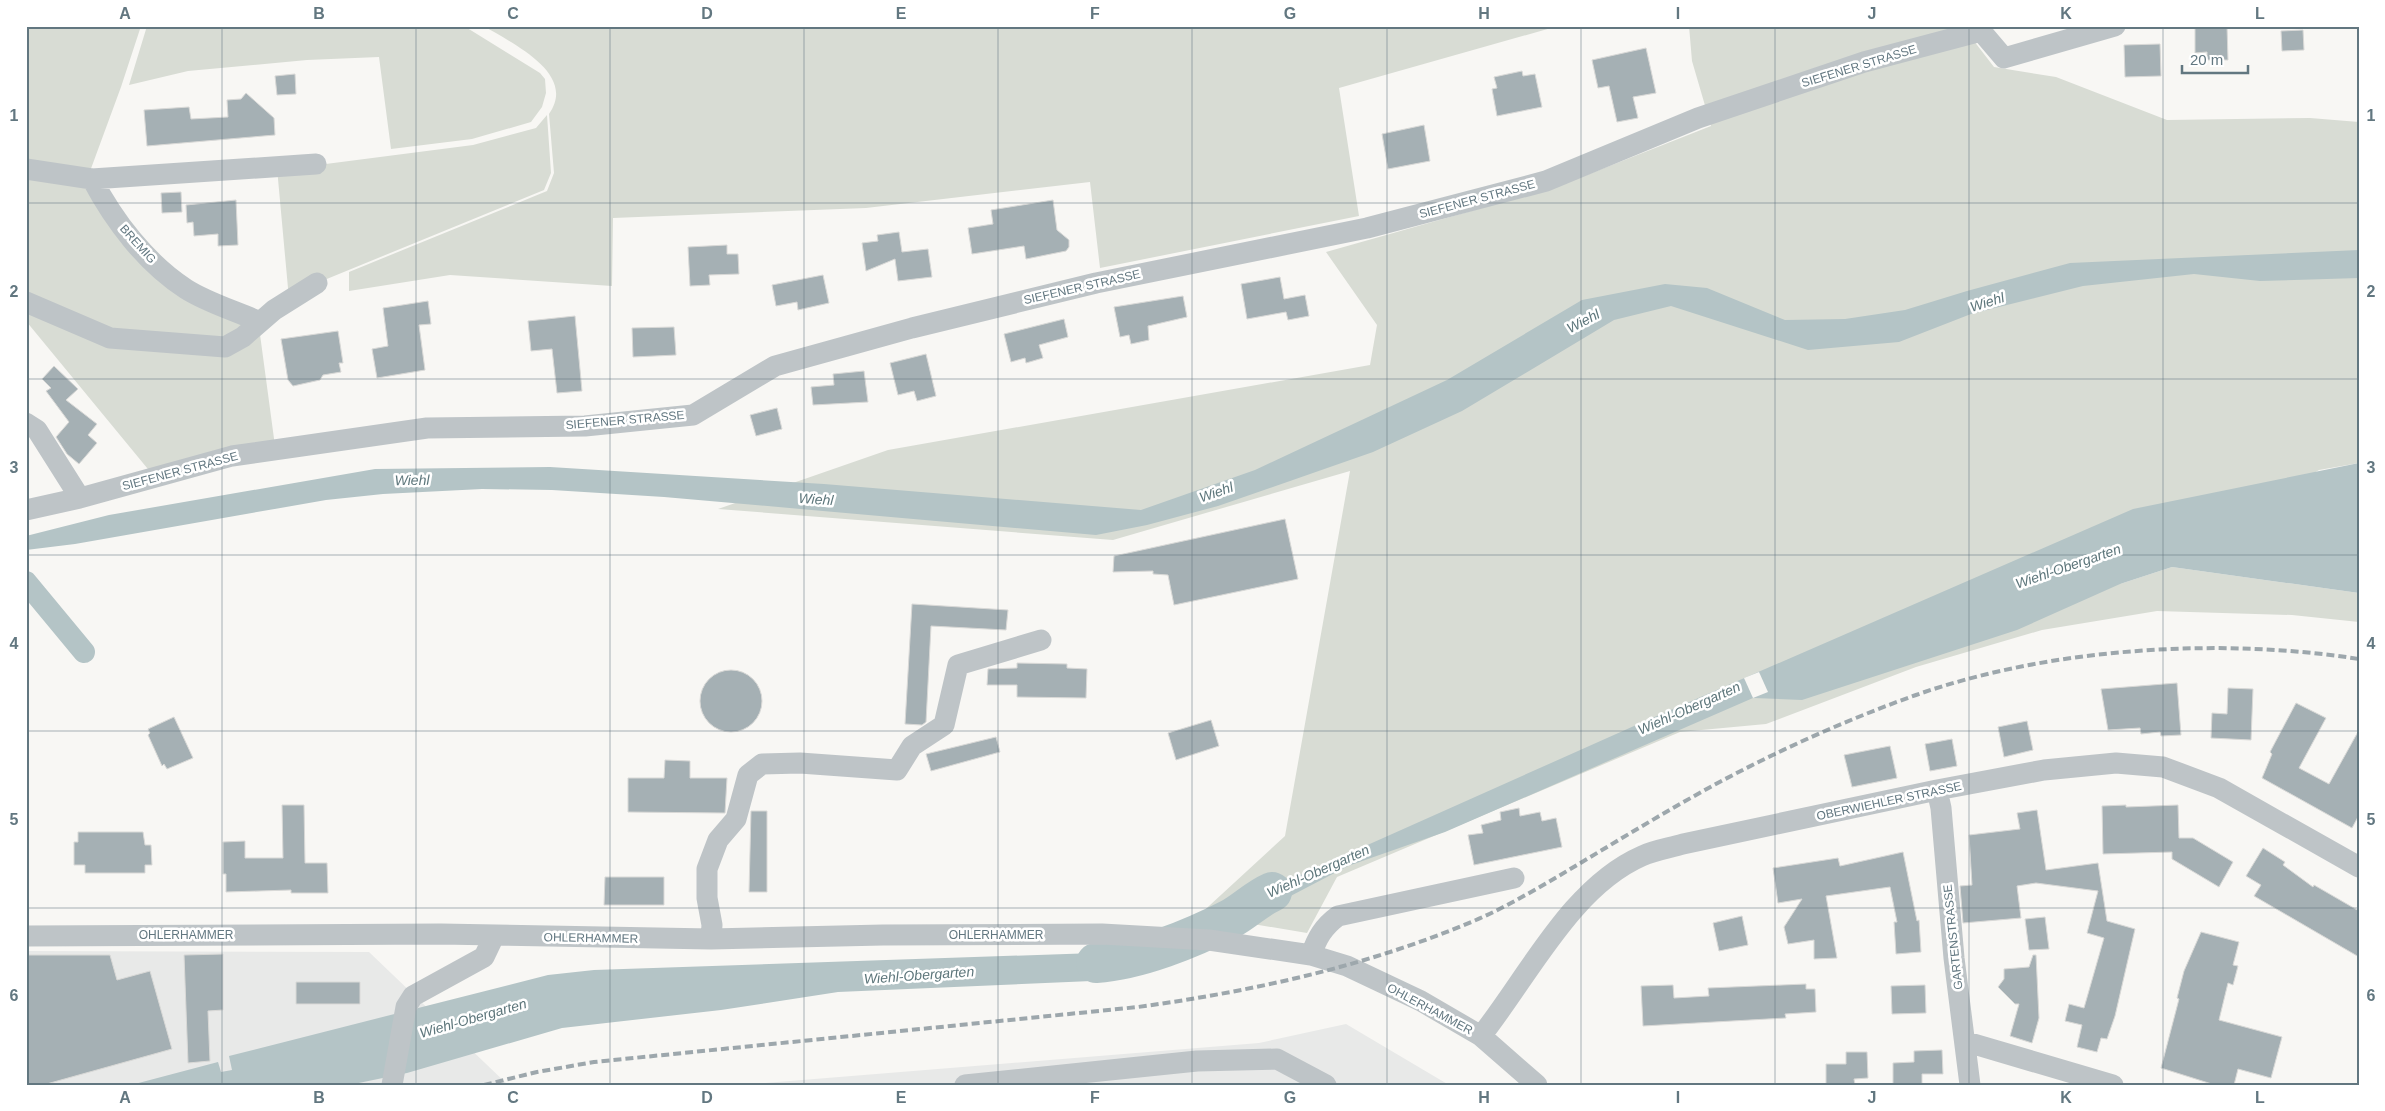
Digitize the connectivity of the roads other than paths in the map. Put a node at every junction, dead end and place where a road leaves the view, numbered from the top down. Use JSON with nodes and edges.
{"nodes":[{"id":1,"x":2115,"y":26,"type":"edge"},
{"id":2,"x":1981,"y":28,"type":"edge"},
{"id":3,"x":316,"y":164,"type":"dead end"},
{"id":4,"x":26,"y":169,"type":"edge"},
{"id":5,"x":92,"y":179,"type":"junction"},
{"id":6,"x":317,"y":283,"type":"dead end"},
{"id":7,"x":26,"y":302,"type":"edge"},
{"id":8,"x":260,"y":322,"type":"junction"},
{"id":9,"x":26,"y":423,"type":"edge"},
{"id":10,"x":80,"y":498,"type":"junction"},
{"id":11,"x":26,"y":510,"type":"edge"},
{"id":12,"x":1041,"y":640,"type":"dead end"},
{"id":13,"x":1937,"y":790,"type":"junction"},
{"id":14,"x":2359,"y":867,"type":"edge"},
{"id":15,"x":1514,"y":878,"type":"dead end"},
{"id":16,"x":26,"y":936,"type":"edge"},
{"id":17,"x":494,"y":936,"type":"junction"},
{"id":18,"x":711,"y":939,"type":"junction"},
{"id":19,"x":1311,"y":955,"type":"junction"},
{"id":20,"x":1481,"y":1036,"type":"junction"},
{"id":21,"x":1966,"y":1042,"type":"junction"},
{"id":22,"x":394,"y":1081,"type":"edge"},
{"id":23,"x":965,"y":1085,"type":"edge"},
{"id":24,"x":1326,"y":1085,"type":"edge"},
{"id":25,"x":1537,"y":1085,"type":"edge"},
{"id":26,"x":1970,"y":1085,"type":"edge"},
{"id":27,"x":2113,"y":1085,"type":"edge"}],
"edges":[{"from":1,"to":2,"type":"street","name":"SIEFENER STRASSE"},
{"from":2,"to":10,"type":"street","name":"SIEFENER STRASSE"},
{"from":3,"to":5,"type":"street"},
{"from":4,"to":5,"type":"street"},
{"from":5,"to":8,"type":"street","name":"BREMIG"},
{"from":6,"to":8,"type":"street"},
{"from":7,"to":8,"type":"street"},
{"from":9,"to":10,"type":"street"},
{"from":10,"to":11,"type":"street","name":"SIEFENER STRASSE"},
{"from":12,"to":18,"type":"street"},
{"from":13,"to":14,"type":"street","name":"OBERWIEHLER STRASSE"},
{"from":13,"to":20,"type":"street","name":"OBERWIEHLER STRASSE"},
{"from":13,"to":21,"type":"street","name":"GARTENSTRASSE"},
{"from":15,"to":19,"type":"street"},
{"from":16,"to":17,"type":"street","name":"OHLERHAMMER"},
{"from":17,"to":18,"type":"street","name":"OHLERHAMMER"},
{"from":17,"to":22,"type":"street"},
{"from":18,"to":19,"type":"street","name":"OHLERHAMMER"},
{"from":19,"to":20,"type":"street","name":"OHLERHAMMER"},
{"from":20,"to":25,"type":"street","name":"OHLERHAMMER"},
{"from":21,"to":26,"type":"street","name":"GARTENSTRASSE"},
{"from":21,"to":27,"type":"street"},
{"from":23,"to":24,"type":"street"}]}
